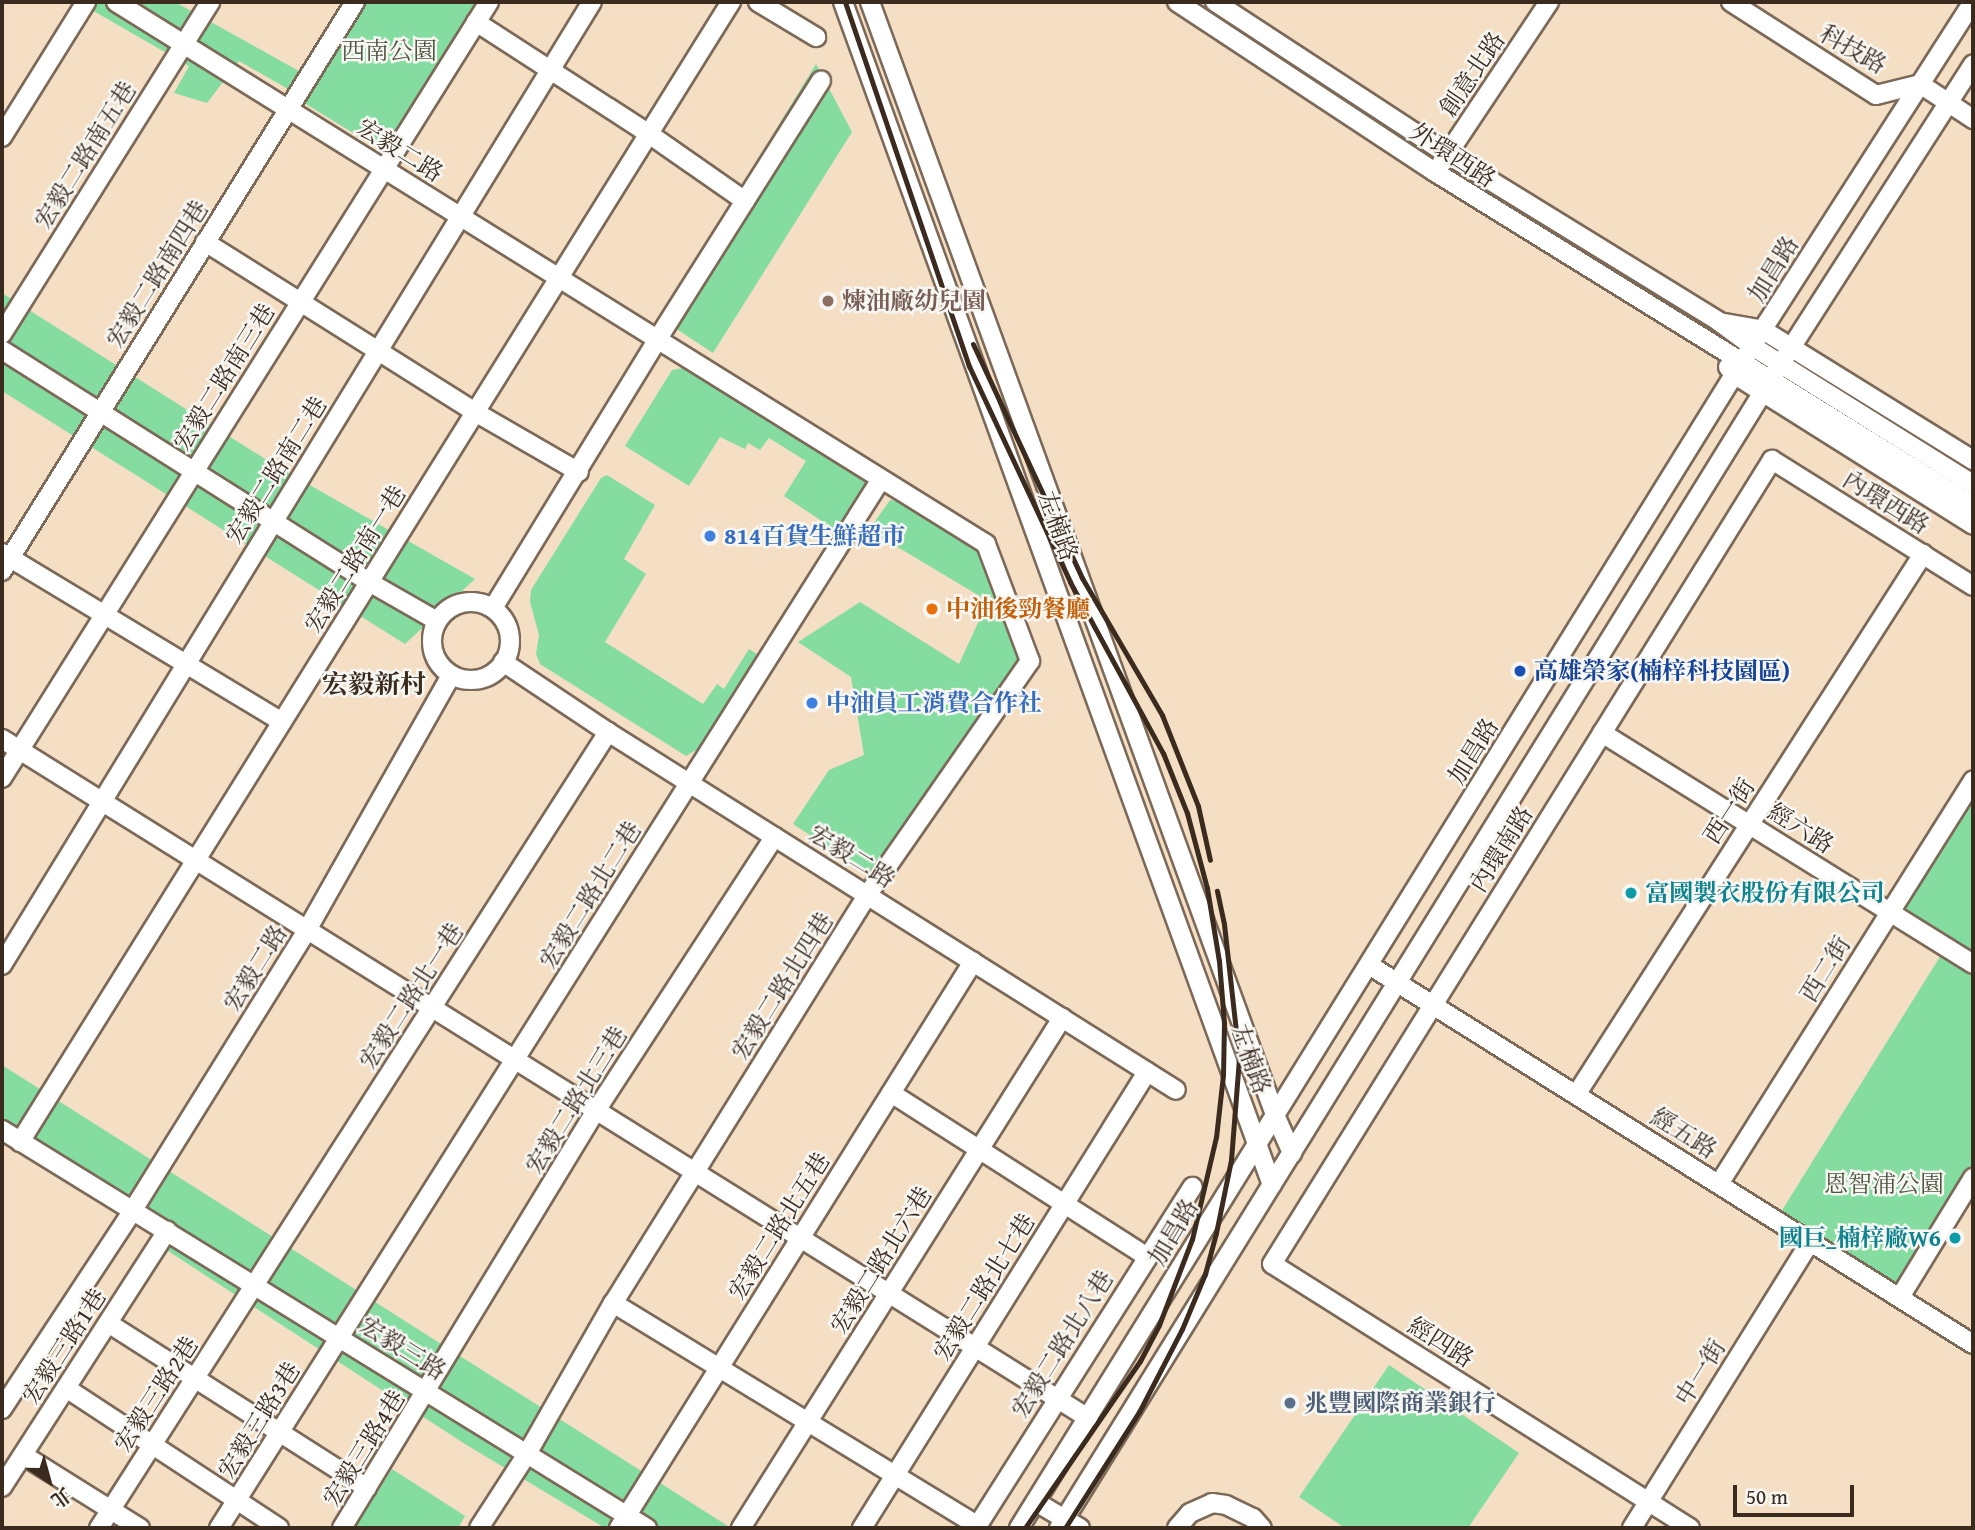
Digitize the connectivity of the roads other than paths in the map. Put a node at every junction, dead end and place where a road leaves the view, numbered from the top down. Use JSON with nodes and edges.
{"nodes":[{"id":1,"x":86,"y":2,"type":"edge"},
{"id":2,"x":117,"y":2,"type":"edge"},
{"id":3,"x":210,"y":2,"type":"edge"},
{"id":4,"x":355,"y":2,"type":"edge"},
{"id":5,"x":488,"y":2,"type":"edge"},
{"id":6,"x":592,"y":2,"type":"edge"},
{"id":7,"x":731,"y":2,"type":"edge"},
{"id":8,"x":758,"y":2,"type":"edge"},
{"id":9,"x":843,"y":2,"type":"edge"},
{"id":10,"x":870,"y":2,"type":"edge"},
{"id":11,"x":1177,"y":2,"type":"edge"},
{"id":12,"x":1215,"y":2,"type":"edge"},
{"id":13,"x":1549,"y":2,"type":"edge"},
{"id":14,"x":1731,"y":2,"type":"edge"},
{"id":15,"x":1973,"y":2,"type":"edge"},
{"id":16,"x":476,"y":22,"type":"junction"},
{"id":17,"x":816,"y":37,"type":"dead end"},
{"id":18,"x":184,"y":44,"type":"junction"},
{"id":19,"x":1973,"y":64,"type":"edge"},
{"id":20,"x":550,"y":70,"type":"junction"},
{"id":21,"x":821,"y":81,"type":"dead end"},
{"id":22,"x":1920,"y":84,"type":"junction"},
{"id":23,"x":1948,"y":102,"type":"junction"},
{"id":24,"x":288,"y":109,"type":"junction"},
{"id":25,"x":1973,"y":119,"type":"edge"},
{"id":26,"x":649,"y":134,"type":"junction"},
{"id":27,"x":2,"y":137,"type":"edge"},
{"id":28,"x":1447,"y":155,"type":"junction"},
{"id":29,"x":384,"y":169,"type":"junction"},
{"id":30,"x":1435,"y":172,"type":"junction"},
{"id":31,"x":745,"y":201,"type":"junction"},
{"id":32,"x":460,"y":216,"type":"junction"},
{"id":33,"x":205,"y":243,"type":"junction"},
{"id":34,"x":559,"y":278,"type":"junction"},
{"id":35,"x":300,"y":302,"type":"junction"},
{"id":36,"x":1718,"y":321,"type":"junction"},
{"id":37,"x":1763,"y":330,"type":"junction"},
{"id":38,"x":2,"y":334,"type":"edge"},
{"id":39,"x":657,"y":340,"type":"junction"},
{"id":40,"x":1791,"y":347,"type":"junction"},
{"id":41,"x":2,"y":350,"type":"edge"},
{"id":42,"x":378,"y":351,"type":"junction"},
{"id":43,"x":1743,"y":361,"type":"junction"},
{"id":44,"x":1771,"y":379,"type":"junction"},
{"id":45,"x":100,"y":412,"type":"junction"},
{"id":46,"x":475,"y":412,"type":"junction"},
{"id":47,"x":1772,"y":460,"type":"joint"},
{"id":48,"x":1973,"y":460,"type":"edge"},
{"id":49,"x":194,"y":471,"type":"junction"},
{"id":50,"x":579,"y":472,"type":"junction"},
{"id":51,"x":881,"y":479,"type":"junction"},
{"id":52,"x":1973,"y":484,"type":"edge"},
{"id":53,"x":1973,"y":506,"type":"edge"},
{"id":54,"x":273,"y":522,"type":"junction"},
{"id":55,"x":1973,"y":525,"type":"edge"},
{"id":56,"x":986,"y":544,"type":"joint"},
{"id":57,"x":1923,"y":554,"type":"junction"},
{"id":58,"x":4,"y":561,"type":"edge"},
{"id":59,"x":369,"y":582,"type":"junction"},
{"id":60,"x":1973,"y":586,"type":"edge"},
{"id":61,"x":493,"y":608,"type":"junction"},
{"id":62,"x":104,"y":615,"type":"junction"},
{"id":63,"x":437,"y":621,"type":"junction"},
{"id":64,"x":503,"y":662,"type":"junction"},
{"id":65,"x":186,"y":664,"type":"junction"},
{"id":66,"x":452,"y":675,"type":"junction"},
{"id":67,"x":282,"y":722,"type":"junction"},
{"id":68,"x":608,"y":732,"type":"junction"},
{"id":69,"x":1602,"y":733,"type":"junction"},
{"id":70,"x":2,"y":739,"type":"edge"},
{"id":71,"x":19,"y":750,"type":"junction"},
{"id":72,"x":2,"y":778,"type":"edge"},
{"id":73,"x":1973,"y":780,"type":"edge"},
{"id":74,"x":689,"y":783,"type":"junction"},
{"id":75,"x":102,"y":801,"type":"junction"},
{"id":76,"x":1749,"y":825,"type":"junction"},
{"id":77,"x":774,"y":837,"type":"junction"},
{"id":78,"x":196,"y":860,"type":"junction"},
{"id":79,"x":869,"y":894,"type":"junction"},
{"id":80,"x":1890,"y":912,"type":"junction"},
{"id":81,"x":307,"y":930,"type":"junction"},
{"id":82,"x":973,"y":962,"type":"junction"},
{"id":83,"x":1973,"y":964,"type":"edge"},
{"id":84,"x":2,"y":965,"type":"edge"},
{"id":85,"x":1369,"y":965,"type":"junction"},
{"id":86,"x":1397,"y":982,"type":"junction"},
{"id":87,"x":1433,"y":1005,"type":"junction"},
{"id":88,"x":432,"y":1008,"type":"junction"},
{"id":89,"x":1062,"y":1018,"type":"junction"},
{"id":90,"x":515,"y":1060,"type":"junction"},
{"id":91,"x":1147,"y":1072,"type":"junction"},
{"id":92,"x":1176,"y":1090,"type":"dead end"},
{"id":93,"x":891,"y":1093,"type":"junction"},
{"id":94,"x":1576,"y":1095,"type":"junction"},
{"id":95,"x":597,"y":1109,"type":"junction"},
{"id":96,"x":1275,"y":1115,"type":"junction"},
{"id":97,"x":2,"y":1130,"type":"edge"},
{"id":98,"x":20,"y":1142,"type":"junction"},
{"id":99,"x":1256,"y":1145,"type":"junction"},
{"id":100,"x":979,"y":1149,"type":"junction"},
{"id":101,"x":1292,"y":1153,"type":"junction"},
{"id":102,"x":694,"y":1173,"type":"junction"},
{"id":103,"x":1973,"y":1178,"type":"edge"},
{"id":104,"x":1719,"y":1184,"type":"junction"},
{"id":105,"x":1272,"y":1185,"type":"junction"},
{"id":106,"x":1192,"y":1187,"type":"dead end"},
{"id":107,"x":1065,"y":1204,"type":"junction"},
{"id":108,"x":133,"y":1210,"type":"junction"},
{"id":109,"x":167,"y":1231,"type":"junction"},
{"id":110,"x":800,"y":1238,"type":"junction"},
{"id":111,"x":1810,"y":1242,"type":"junction"},
{"id":112,"x":1146,"y":1256,"type":"junction"},
{"id":113,"x":1272,"y":1264,"type":"joint"},
{"id":114,"x":255,"y":1285,"type":"junction"},
{"id":115,"x":888,"y":1294,"type":"junction"},
{"id":116,"x":1900,"y":1297,"type":"junction"},
{"id":117,"x":613,"y":1303,"type":"junction"},
{"id":118,"x":108,"y":1323,"type":"junction"},
{"id":119,"x":340,"y":1338,"type":"junction"},
{"id":120,"x":1973,"y":1344,"type":"edge"},
{"id":121,"x":975,"y":1348,"type":"junction"},
{"id":122,"x":720,"y":1367,"type":"junction"},
{"id":123,"x":196,"y":1377,"type":"junction"},
{"id":124,"x":66,"y":1388,"type":"junction"},
{"id":125,"x":427,"y":1393,"type":"junction"},
{"id":126,"x":1057,"y":1399,"type":"junction"},
{"id":127,"x":2,"y":1409,"type":"edge"},
{"id":128,"x":1088,"y":1418,"type":"junction"},
{"id":129,"x":808,"y":1421,"type":"junction"},
{"id":130,"x":281,"y":1432,"type":"junction"},
{"id":131,"x":152,"y":1446,"type":"junction"},
{"id":132,"x":527,"y":1454,"type":"junction"},
{"id":133,"x":23,"y":1455,"type":"junction"},
{"id":134,"x":895,"y":1475,"type":"junction"},
{"id":135,"x":2,"y":1487,"type":"edge"},
{"id":136,"x":367,"y":1488,"type":"junction"},
{"id":137,"x":237,"y":1500,"type":"junction"},
{"id":138,"x":1036,"y":1502,"type":"junction"},
{"id":139,"x":1648,"y":1502,"type":"junction"},
{"id":140,"x":111,"y":1509,"type":"junction"},
{"id":141,"x":623,"y":1522,"type":"edge"},
{"id":142,"x":1068,"y":1525,"type":"edge"},
{"id":143,"x":977,"y":1527,"type":"edge"},
{"id":144,"x":99,"y":1528,"type":"edge"},
{"id":145,"x":140,"y":1528,"type":"edge"},
{"id":146,"x":219,"y":1528,"type":"edge"},
{"id":147,"x":279,"y":1528,"type":"edge"},
{"id":148,"x":342,"y":1528,"type":"edge"},
{"id":149,"x":479,"y":1528,"type":"edge"},
{"id":150,"x":647,"y":1528,"type":"edge"},
{"id":151,"x":741,"y":1528,"type":"edge"},
{"id":152,"x":862,"y":1528,"type":"edge"},
{"id":153,"x":1019,"y":1528,"type":"edge"},
{"id":154,"x":1177,"y":1528,"type":"edge"},
{"id":155,"x":1262,"y":1528,"type":"edge"},
{"id":156,"x":1632,"y":1528,"type":"edge"},
{"id":157,"x":1690,"y":1528,"type":"edge"}],
"edges":[{"from":1,"to":27,"type":"street"},
{"from":2,"to":18,"type":"street","name":"宏毅二路"},
{"from":3,"to":18,"type":"street","name":"宏毅二路南五巷"},
{"from":4,"to":24,"type":"street","name":"宏毅二路南四巷"},
{"from":5,"to":16,"type":"street","name":"宏毅二路南三巷"},
{"from":6,"to":20,"type":"street","name":"宏毅二路南二巷"},
{"from":7,"to":26,"type":"street","name":"宏毅二路南一巷"},
{"from":8,"to":17,"type":"street"},
{"from":9,"to":99,"type":"street","name":"左楠路"},
{"from":10,"to":96,"type":"street","name":"左楠路"},
{"from":11,"to":30,"type":"street","name":"外環西路"},
{"from":12,"to":28,"type":"street","name":"外環西路"},
{"from":13,"to":28,"type":"street","name":"創意北路"},
{"from":14,"to":22,"type":"street","name":"科技路"},
{"from":15,"to":22,"type":"street","name":"加昌路"},
{"from":16,"to":20,"type":"street"},
{"from":16,"to":29,"type":"street","name":"宏毅二路南三巷"},
{"from":18,"to":24,"type":"street","name":"宏毅二路"},
{"from":18,"to":38,"type":"street","name":"宏毅二路南五巷"},
{"from":19,"to":23,"type":"street"},
{"from":20,"to":26,"type":"street"},
{"from":20,"to":32,"type":"street","name":"宏毅二路南二巷"},
{"from":21,"to":31,"type":"street"},
{"from":22,"to":23,"type":"street"},
{"from":22,"to":37,"type":"street","name":"加昌路"},
{"from":23,"to":25,"type":"street"},
{"from":23,"to":40,"type":"street"},
{"from":24,"to":29,"type":"street","name":"宏毅二路"},
{"from":24,"to":33,"type":"street","name":"宏毅二路南四巷"},
{"from":26,"to":31,"type":"street"},
{"from":26,"to":34,"type":"street","name":"宏毅二路南一巷"},
{"from":28,"to":30,"type":"street","name":"創意北路"},
{"from":28,"to":36,"type":"street","name":"外環西路"},
{"from":29,"to":32,"type":"street","name":"宏毅二路"},
{"from":29,"to":35,"type":"street","name":"宏毅二路南三巷"},
{"from":30,"to":43,"type":"street","name":"外環西路"},
{"from":31,"to":39,"type":"street"},
{"from":32,"to":34,"type":"street","name":"宏毅二路"},
{"from":32,"to":42,"type":"street","name":"宏毅二路南二巷"},
{"from":33,"to":35,"type":"street"},
{"from":33,"to":45,"type":"street","name":"宏毅二路南四巷"},
{"from":34,"to":39,"type":"street","name":"宏毅二路"},
{"from":34,"to":46,"type":"street","name":"宏毅二路南一巷"},
{"from":35,"to":42,"type":"street"},
{"from":35,"to":49,"type":"street","name":"宏毅二路南三巷"},
{"from":36,"to":37,"type":"street","name":"外環西路"},
{"from":36,"to":43,"type":"street","name":"外環西路"},
{"from":37,"to":40,"type":"street","name":"外環西路"},
{"from":37,"to":43,"type":"street","name":"加昌路"},
{"from":39,"to":50,"type":"street"},
{"from":39,"to":51,"type":"street","name":"宏毅二路"},
{"from":40,"to":44,"type":"street"},
{"from":40,"to":48,"type":"street","name":"外環西路"},
{"from":41,"to":45,"type":"street"},
{"from":42,"to":46,"type":"street"},
{"from":42,"to":54,"type":"street","name":"宏毅二路南二巷"},
{"from":43,"to":44,"type":"street","name":"外環西路"},
{"from":43,"to":44,"type":"street","name":"外環西路"},
{"from":43,"to":85,"type":"street","name":"加昌路"},
{"from":44,"to":52,"type":"street","name":"外環西路"},
{"from":44,"to":53,"type":"street","name":"外環西路"},
{"from":44,"to":55,"type":"street","name":"外環西路"},
{"from":44,"to":86,"type":"street"},
{"from":45,"to":49,"type":"street"},
{"from":45,"to":58,"type":"street","name":"宏毅二路南四巷"},
{"from":46,"to":50,"type":"street"},
{"from":46,"to":59,"type":"street","name":"宏毅二路南一巷"},
{"from":47,"to":57,"type":"street","name":"內環西路"},
{"from":47,"to":69,"type":"street","name":"內環南路"},
{"from":49,"to":54,"type":"street"},
{"from":49,"to":62,"type":"street","name":"宏毅二路南三巷"},
{"from":50,"to":61,"type":"street"},
{"from":51,"to":56,"type":"street","name":"宏毅二路"},
{"from":51,"to":74,"type":"street","name":"宏毅二路北二巷"},
{"from":54,"to":59,"type":"street"},
{"from":54,"to":65,"type":"street","name":"宏毅二路南二巷"},
{"from":56,"to":79,"type":"street","name":"宏毅二路北四巷"},
{"from":57,"to":60,"type":"street","name":"內環西路"},
{"from":57,"to":76,"type":"street","name":"西一街"},
{"from":58,"to":62,"type":"street"},
{"from":59,"to":63,"type":"street"},
{"from":59,"to":67,"type":"street","name":"宏毅二路南一巷"},
{"from":61,"to":63,"type":"street"},
{"from":61,"to":64,"type":"street"},
{"from":62,"to":65,"type":"street"},
{"from":62,"to":71,"type":"street","name":"宏毅二路南三巷"},
{"from":63,"to":66,"type":"street"},
{"from":64,"to":66,"type":"street"},
{"from":64,"to":68,"type":"street","name":"宏毅二路"},
{"from":65,"to":67,"type":"street"},
{"from":65,"to":75,"type":"street","name":"宏毅二路南二巷"},
{"from":66,"to":81,"type":"street","name":"宏毅二路"},
{"from":67,"to":78,"type":"street","name":"宏毅二路南一巷"},
{"from":68,"to":74,"type":"street","name":"宏毅二路"},
{"from":68,"to":88,"type":"street","name":"宏毅二路北一巷"},
{"from":69,"to":76,"type":"street","name":"經六路"},
{"from":69,"to":87,"type":"street","name":"內環南路"},
{"from":70,"to":71,"type":"street"},
{"from":71,"to":72,"type":"street","name":"宏毅二路南三巷"},
{"from":71,"to":75,"type":"street"},
{"from":73,"to":80,"type":"street","name":"西二街"},
{"from":74,"to":77,"type":"street","name":"宏毅二路"},
{"from":74,"to":90,"type":"street","name":"宏毅二路北二巷"},
{"from":75,"to":78,"type":"street"},
{"from":75,"to":84,"type":"street","name":"宏毅二路南二巷"},
{"from":76,"to":80,"type":"street","name":"經六路"},
{"from":76,"to":94,"type":"street","name":"西一街"},
{"from":77,"to":79,"type":"street","name":"宏毅二路"},
{"from":77,"to":95,"type":"street","name":"宏毅二路北三巷"},
{"from":78,"to":81,"type":"street"},
{"from":78,"to":98,"type":"street","name":"宏毅二路南一巷"},
{"from":79,"to":82,"type":"street","name":"宏毅二路"},
{"from":79,"to":102,"type":"street","name":"宏毅二路北四巷"},
{"from":80,"to":83,"type":"street","name":"經六路"},
{"from":80,"to":104,"type":"street","name":"西二街"},
{"from":81,"to":88,"type":"street"},
{"from":81,"to":108,"type":"street","name":"宏毅二路"},
{"from":82,"to":89,"type":"street","name":"宏毅二路"},
{"from":82,"to":93,"type":"street","name":"宏毅二路北五巷"},
{"from":85,"to":86,"type":"street","name":"經五路"},
{"from":85,"to":96,"type":"street","name":"加昌路"},
{"from":86,"to":87,"type":"street","name":"經五路"},
{"from":86,"to":101,"type":"street"},
{"from":87,"to":94,"type":"street","name":"經五路"},
{"from":87,"to":113,"type":"street","name":"內環南路"},
{"from":88,"to":90,"type":"street"},
{"from":88,"to":114,"type":"street","name":"宏毅二路北一巷"},
{"from":89,"to":91,"type":"street","name":"宏毅二路"},
{"from":89,"to":100,"type":"street","name":"宏毅二路北六巷"},
{"from":90,"to":95,"type":"street"},
{"from":90,"to":119,"type":"street","name":"宏毅二路北二巷"},
{"from":91,"to":92,"type":"street","name":"宏毅二路"},
{"from":91,"to":107,"type":"street","name":"宏毅二路北七巷"},
{"from":93,"to":100,"type":"street"},
{"from":93,"to":110,"type":"street","name":"宏毅二路北五巷"},
{"from":94,"to":104,"type":"street","name":"經五路"},
{"from":95,"to":102,"type":"street"},
{"from":95,"to":125,"type":"street","name":"宏毅二路北三巷"},
{"from":96,"to":99,"type":"street","name":"加昌路"},
{"from":96,"to":101,"type":"street","name":"左楠路"},
{"from":97,"to":98,"type":"street","name":"宏毅三路"},
{"from":98,"to":108,"type":"street","name":"宏毅三路"},
{"from":99,"to":105,"type":"street","name":"左楠路"},
{"from":99,"to":128,"type":"street","name":"加昌路"},
{"from":100,"to":107,"type":"street"},
{"from":100,"to":115,"type":"street","name":"宏毅二路北六巷"},
{"from":101,"to":105,"type":"street"},
{"from":102,"to":110,"type":"street"},
{"from":102,"to":117,"type":"street","name":"宏毅二路北四巷"},
{"from":103,"to":116,"type":"street"},
{"from":104,"to":111,"type":"street","name":"經五路"},
{"from":105,"to":142,"type":"street"},
{"from":106,"to":112,"type":"street","name":"宏毅二路北八巷"},
{"from":107,"to":112,"type":"street"},
{"from":107,"to":121,"type":"street","name":"宏毅二路北七巷"},
{"from":108,"to":109,"type":"street","name":"宏毅三路"},
{"from":108,"to":127,"type":"street"},
{"from":109,"to":114,"type":"street","name":"宏毅三路"},
{"from":109,"to":118,"type":"street","name":"宏毅三路1巷"},
{"from":110,"to":115,"type":"street"},
{"from":110,"to":122,"type":"street","name":"宏毅二路北五巷"},
{"from":111,"to":116,"type":"street","name":"經五路"},
{"from":111,"to":139,"type":"street","name":"中一街"},
{"from":112,"to":126,"type":"street","name":"宏毅二路北八巷"},
{"from":113,"to":139,"type":"street","name":"經四路"},
{"from":114,"to":119,"type":"street","name":"宏毅三路"},
{"from":114,"to":123,"type":"street","name":"宏毅三路2巷"},
{"from":115,"to":121,"type":"street"},
{"from":115,"to":129,"type":"street","name":"宏毅二路北六巷"},
{"from":116,"to":120,"type":"street","name":"經五路"},
{"from":117,"to":122,"type":"street"},
{"from":117,"to":132,"type":"street","name":"宏毅二路北四巷"},
{"from":118,"to":123,"type":"street"},
{"from":118,"to":124,"type":"street","name":"宏毅三路1巷"},
{"from":119,"to":125,"type":"street","name":"宏毅三路"},
{"from":119,"to":130,"type":"street","name":"宏毅三路3巷"},
{"from":121,"to":126,"type":"street"},
{"from":121,"to":134,"type":"street","name":"宏毅二路北七巷"},
{"from":122,"to":129,"type":"street"},
{"from":122,"to":141,"type":"street","name":"宏毅二路北五巷"},
{"from":123,"to":130,"type":"street"},
{"from":123,"to":131,"type":"street","name":"宏毅三路2巷"},
{"from":124,"to":131,"type":"street"},
{"from":124,"to":133,"type":"street","name":"宏毅三路1巷"},
{"from":125,"to":132,"type":"street","name":"宏毅三路"},
{"from":125,"to":136,"type":"street","name":"宏毅三路4巷"},
{"from":126,"to":128,"type":"street"},
{"from":126,"to":143,"type":"street","name":"宏毅二路北八巷"},
{"from":128,"to":138,"type":"street","name":"加昌路"},
{"from":129,"to":134,"type":"street"},
{"from":129,"to":151,"type":"street","name":"宏毅二路北六巷"},
{"from":130,"to":136,"type":"street"},
{"from":130,"to":137,"type":"street","name":"宏毅三路3巷"},
{"from":131,"to":137,"type":"street"},
{"from":131,"to":140,"type":"street","name":"宏毅三路2巷"},
{"from":132,"to":141,"type":"street","name":"宏毅三路"},
{"from":132,"to":149,"type":"street","name":"宏毅二路北四巷"},
{"from":133,"to":135,"type":"street","name":"宏毅三路1巷"},
{"from":133,"to":140,"type":"street"},
{"from":134,"to":143,"type":"street"},
{"from":134,"to":152,"type":"street","name":"宏毅二路北七巷"},
{"from":136,"to":148,"type":"street","name":"宏毅三路4巷"},
{"from":137,"to":146,"type":"street","name":"宏毅三路3巷"},
{"from":137,"to":147,"type":"street"},
{"from":138,"to":142,"type":"street"},
{"from":138,"to":153,"type":"street","name":"加昌路"},
{"from":139,"to":156,"type":"street","name":"中一街"},
{"from":139,"to":157,"type":"street","name":"經四路"},
{"from":140,"to":144,"type":"street","name":"宏毅三路2巷"},
{"from":140,"to":145,"type":"street"},
{"from":141,"to":150,"type":"street","name":"宏毅三路"},
{"from":154,"to":155,"type":"street"}]}
